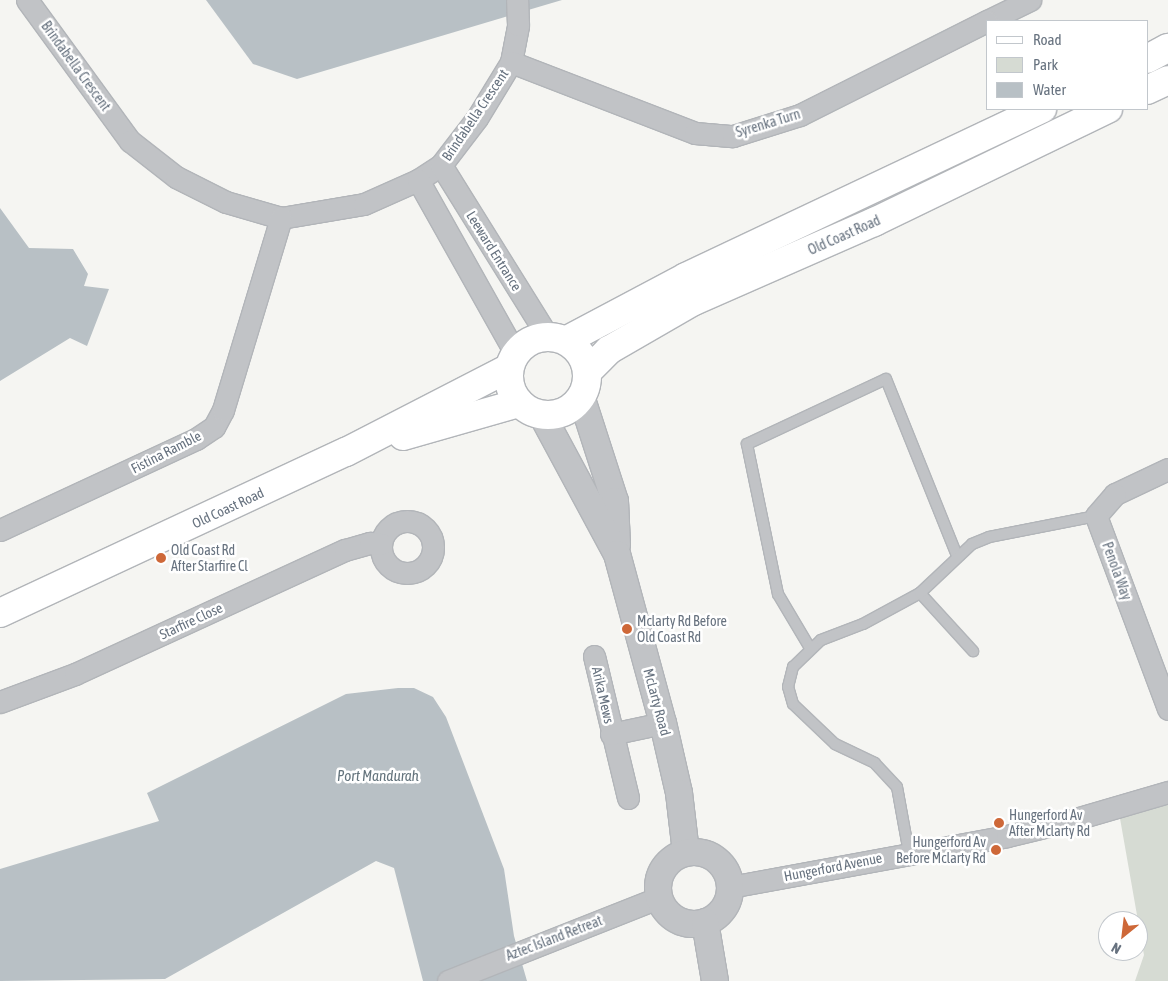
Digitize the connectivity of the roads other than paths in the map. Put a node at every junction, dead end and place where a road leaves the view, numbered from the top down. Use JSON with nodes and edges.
{"nodes":[{"id":1,"x":27,"y":0,"type":"edge"},
{"id":2,"x":517,"y":0,"type":"edge"},
{"id":3,"x":1030,"y":0,"type":"edge"},
{"id":4,"x":989,"y":20,"type":"edge"},
{"id":5,"x":986,"y":22,"type":"edge"},
{"id":6,"x":1168,"y":48,"type":"edge"},
{"id":7,"x":1148,"y":58,"type":"edge"},
{"id":8,"x":511,"y":62,"type":"junction"},
{"id":9,"x":1168,"y":80,"type":"edge"},
{"id":10,"x":1148,"y":90,"type":"edge"},
{"id":11,"x":1040,"y":110,"type":"edge"},
{"id":12,"x":1106,"y":110,"type":"edge"},
{"id":13,"x":441,"y":165,"type":"junction"},
{"id":14,"x":418,"y":180,"type":"junction"},
{"id":15,"x":281,"y":218,"type":"junction"},
{"id":16,"x":557,"y":338,"type":"junction"},
{"id":17,"x":512,"y":361,"type":"junction"},
{"id":18,"x":584,"y":384,"type":"junction"},
{"id":19,"x":530,"y":409,"type":"junction"},
{"id":20,"x":346,"y":452,"type":"junction"},
{"id":21,"x":1167,"y":471,"type":"edge"},
{"id":22,"x":1096,"y":516,"type":"junction"},
{"id":23,"x":0,"y":530,"type":"edge"},
{"id":24,"x":381,"y":544,"type":"dead end"},
{"id":25,"x":617,"y":554,"type":"junction"},
{"id":26,"x":957,"y":556,"type":"junction"},
{"id":27,"x":920,"y":593,"type":"junction"},
{"id":28,"x":0,"y":613,"type":"edge"},
{"id":29,"x":810,"y":648,"type":"junction"},
{"id":30,"x":973,"y":652,"type":"dead end"},
{"id":31,"x":594,"y":656,"type":"dead end"},
{"id":32,"x":0,"y":702,"type":"edge"},
{"id":33,"x":1168,"y":709,"type":"edge"},
{"id":34,"x":663,"y":723,"type":"junction"},
{"id":35,"x":611,"y":734,"type":"junction"},
{"id":36,"x":1168,"y":792,"type":"edge"},
{"id":37,"x":628,"y":798,"type":"dead end"},
{"id":38,"x":910,"y":852,"type":"junction"},
{"id":39,"x":686,"y":853,"type":"junction"},
{"id":40,"x":730,"y":887,"type":"junction"},
{"id":41,"x":660,"y":897,"type":"junction"},
{"id":42,"x":705,"y":922,"type":"junction"},
{"id":43,"x":448,"y":981,"type":"edge"},
{"id":44,"x":715,"y":981,"type":"edge"}],
"edges":[{"from":1,"to":15,"type":"street","name":"Brindabella Crescent"},
{"from":2,"to":8,"type":"street","name":"Brindabella Crescent"},
{"from":3,"to":4,"type":"street","name":"Syrenka Turn"},
{"from":5,"to":8,"type":"street","name":"Syrenka Turn"},
{"from":6,"to":7,"type":"main road"},
{"from":8,"to":13,"type":"street","name":"Brindabella Crescent"},
{"from":9,"to":10,"type":"main road"},
{"from":11,"to":16,"type":"main road","name":"Old Coast Road"},
{"from":12,"to":18,"type":"main road","name":"Old Coast Road"},
{"from":13,"to":14,"type":"street","name":"Brindabella Crescent"},
{"from":13,"to":16,"type":"street","name":"Leeward Entrance"},
{"from":14,"to":15,"type":"street","name":"Brindabella Crescent"},
{"from":14,"to":17,"type":"street","name":"Leeward Entrance"},
{"from":15,"to":23,"type":"street","name":"Fistina Ramble"},
{"from":16,"to":17,"type":"main road","name":"Old Coast Road"},
{"from":16,"to":18,"type":"main road"},
{"from":17,"to":19,"type":"main road"},
{"from":17,"to":20,"type":"main road","name":"Old Coast Road"},
{"from":18,"to":19,"type":"main road","name":"Old Coast Road"},
{"from":18,"to":25,"type":"street","name":"McLarty Road"},
{"from":19,"to":20,"type":"main road","name":"Old Coast Road"},
{"from":19,"to":25,"type":"street","name":"McLarty Road"},
{"from":20,"to":28,"type":"main road","name":"Old Coast Road"},
{"from":21,"to":22,"type":"street"},
{"from":22,"to":26,"type":"lane"},
{"from":22,"to":33,"type":"street","name":"Penola Way"},
{"from":24,"to":32,"type":"street","name":"Starfire Close"},
{"from":25,"to":34,"type":"street","name":"McLarty Road"},
{"from":26,"to":27,"type":"lane"},
{"from":26,"to":29,"type":"lane"},
{"from":27,"to":29,"type":"lane"},
{"from":27,"to":30,"type":"lane"},
{"from":29,"to":38,"type":"lane"},
{"from":31,"to":35,"type":"street","name":"Arika Mews"},
{"from":34,"to":35,"type":"street","name":"Arika Mews"},
{"from":34,"to":39,"type":"street","name":"McLarty Road"},
{"from":35,"to":37,"type":"street","name":"Arika Mews"},
{"from":36,"to":38,"type":"street","name":"Hungerford Avenue"},
{"from":38,"to":40,"type":"street","name":"Hungerford Avenue"},
{"from":39,"to":40,"type":"street"},
{"from":39,"to":41,"type":"street"},
{"from":40,"to":42,"type":"street"},
{"from":41,"to":42,"type":"street"},
{"from":41,"to":43,"type":"street","name":"Aztec Island Retreat"},
{"from":42,"to":44,"type":"street"}]}
